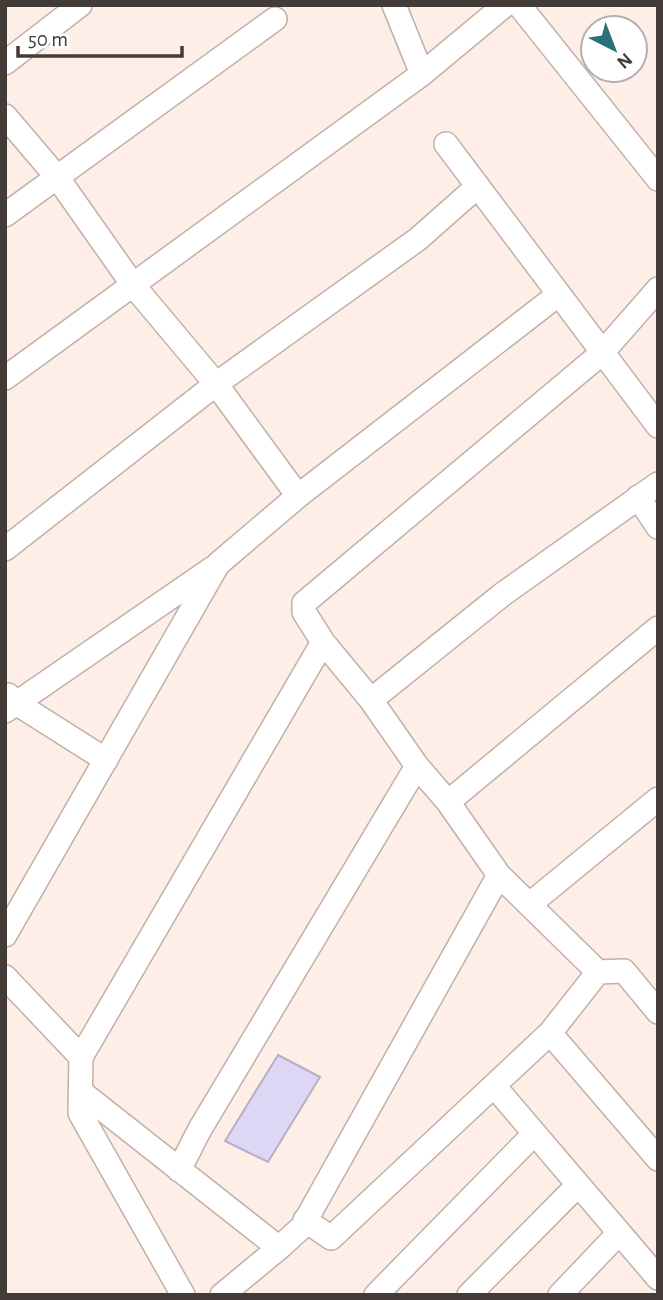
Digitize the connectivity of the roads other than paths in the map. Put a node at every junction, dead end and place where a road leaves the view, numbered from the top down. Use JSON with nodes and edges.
{"nodes":[{"id":1,"x":80,"y":5,"type":"edge"},
{"id":2,"x":394,"y":5,"type":"edge"},
{"id":3,"x":505,"y":5,"type":"edge"},
{"id":4,"x":519,"y":5,"type":"edge"},
{"id":5,"x":275,"y":19,"type":"dead end"},
{"id":6,"x":5,"y":63,"type":"edge"},
{"id":7,"x":422,"y":74,"type":"junction"},
{"id":8,"x":5,"y":116,"type":"edge"},
{"id":9,"x":446,"y":144,"type":"dead end"},
{"id":10,"x":57,"y":177,"type":"junction"},
{"id":11,"x":658,"y":179,"type":"edge"},
{"id":12,"x":478,"y":186,"type":"junction"},
{"id":13,"x":5,"y":215,"type":"edge"},
{"id":14,"x":133,"y":285,"type":"junction"},
{"id":15,"x":658,"y":289,"type":"edge"},
{"id":16,"x":559,"y":294,"type":"junction"},
{"id":17,"x":602,"y":353,"type":"junction"},
{"id":18,"x":5,"y":378,"type":"edge"},
{"id":19,"x":216,"y":384,"type":"junction"},
{"id":20,"x":658,"y":426,"type":"edge"},
{"id":21,"x":658,"y":484,"type":"edge"},
{"id":22,"x":298,"y":496,"type":"junction"},
{"id":23,"x":638,"y":497,"type":"junction"},
{"id":24,"x":658,"y":527,"type":"edge"},
{"id":25,"x":5,"y":549,"type":"edge"},
{"id":26,"x":218,"y":564,"type":"junction"},
{"id":27,"x":658,"y":628,"type":"edge"},
{"id":28,"x":323,"y":642,"type":"junction"},
{"id":29,"x":371,"y":700,"type":"junction"},
{"id":30,"x":9,"y":702,"type":"edge"},
{"id":31,"x":106,"y":760,"type":"junction"},
{"id":32,"x":418,"y":766,"type":"junction"},
{"id":33,"x":658,"y":799,"type":"edge"},
{"id":34,"x":448,"y":802,"type":"junction"},
{"id":35,"x":499,"y":875,"type":"junction"},
{"id":36,"x":530,"y":904,"type":"junction"},
{"id":37,"x":5,"y":935,"type":"edge"},
{"id":38,"x":598,"y":972,"type":"junction"},
{"id":39,"x":5,"y":977,"type":"edge"},
{"id":40,"x":658,"y":1012,"type":"edge"},
{"id":41,"x":550,"y":1033,"type":"junction"},
{"id":42,"x":81,"y":1057,"type":"junction"},
{"id":43,"x":495,"y":1087,"type":"junction"},
{"id":44,"x":81,"y":1092,"type":"junction"},
{"id":45,"x":534,"y":1134,"type":"junction"},
{"id":46,"x":658,"y":1159,"type":"edge"},
{"id":47,"x":179,"y":1170,"type":"junction"},
{"id":48,"x":578,"y":1185,"type":"junction"},
{"id":49,"x":305,"y":1220,"type":"junction"},
{"id":50,"x":619,"y":1233,"type":"junction"},
{"id":51,"x":279,"y":1248,"type":"junction"},
{"id":52,"x":658,"y":1278,"type":"edge"},
{"id":53,"x":658,"y":1285,"type":"edge"},
{"id":54,"x":183,"y":1295,"type":"edge"},
{"id":55,"x":222,"y":1295,"type":"edge"},
{"id":56,"x":376,"y":1295,"type":"edge"},
{"id":57,"x":469,"y":1295,"type":"edge"},
{"id":58,"x":561,"y":1295,"type":"edge"},
{"id":59,"x":648,"y":1295,"type":"edge"}],
"edges":[{"from":1,"to":6,"type":"street"},
{"from":2,"to":7,"type":"street"},
{"from":3,"to":7,"type":"street"},
{"from":4,"to":11,"type":"street"},
{"from":5,"to":10,"type":"street"},
{"from":7,"to":14,"type":"street"},
{"from":8,"to":10,"type":"street"},
{"from":9,"to":12,"type":"street"},
{"from":10,"to":13,"type":"street"},
{"from":10,"to":14,"type":"street"},
{"from":12,"to":16,"type":"street"},
{"from":12,"to":19,"type":"street"},
{"from":14,"to":18,"type":"street"},
{"from":14,"to":19,"type":"street"},
{"from":15,"to":17,"type":"street"},
{"from":16,"to":17,"type":"street"},
{"from":16,"to":22,"type":"street"},
{"from":17,"to":20,"type":"street"},
{"from":17,"to":28,"type":"street"},
{"from":19,"to":22,"type":"street"},
{"from":19,"to":25,"type":"street"},
{"from":21,"to":23,"type":"street"},
{"from":22,"to":26,"type":"street"},
{"from":23,"to":24,"type":"street"},
{"from":23,"to":29,"type":"street"},
{"from":26,"to":30,"type":"street"},
{"from":26,"to":31,"type":"street"},
{"from":27,"to":34,"type":"street"},
{"from":28,"to":29,"type":"street"},
{"from":28,"to":42,"type":"street"},
{"from":29,"to":32,"type":"street"},
{"from":30,"to":31,"type":"street"},
{"from":31,"to":37,"type":"street"},
{"from":32,"to":34,"type":"street"},
{"from":32,"to":47,"type":"street"},
{"from":33,"to":36,"type":"street"},
{"from":34,"to":35,"type":"street"},
{"from":35,"to":36,"type":"street"},
{"from":35,"to":49,"type":"street"},
{"from":36,"to":38,"type":"street"},
{"from":38,"to":40,"type":"street"},
{"from":38,"to":41,"type":"street"},
{"from":39,"to":42,"type":"street"},
{"from":41,"to":43,"type":"street"},
{"from":41,"to":46,"type":"street"},
{"from":42,"to":44,"type":"street"},
{"from":43,"to":45,"type":"street"},
{"from":43,"to":49,"type":"street"},
{"from":44,"to":47,"type":"street"},
{"from":44,"to":54,"type":"street"},
{"from":45,"to":48,"type":"street"},
{"from":45,"to":56,"type":"street"},
{"from":47,"to":51,"type":"street"},
{"from":48,"to":50,"type":"street"},
{"from":48,"to":57,"type":"street"},
{"from":49,"to":51,"type":"street"},
{"from":50,"to":52,"type":"street"},
{"from":50,"to":58,"type":"street"},
{"from":51,"to":55,"type":"street"},
{"from":53,"to":59,"type":"street"}]}
